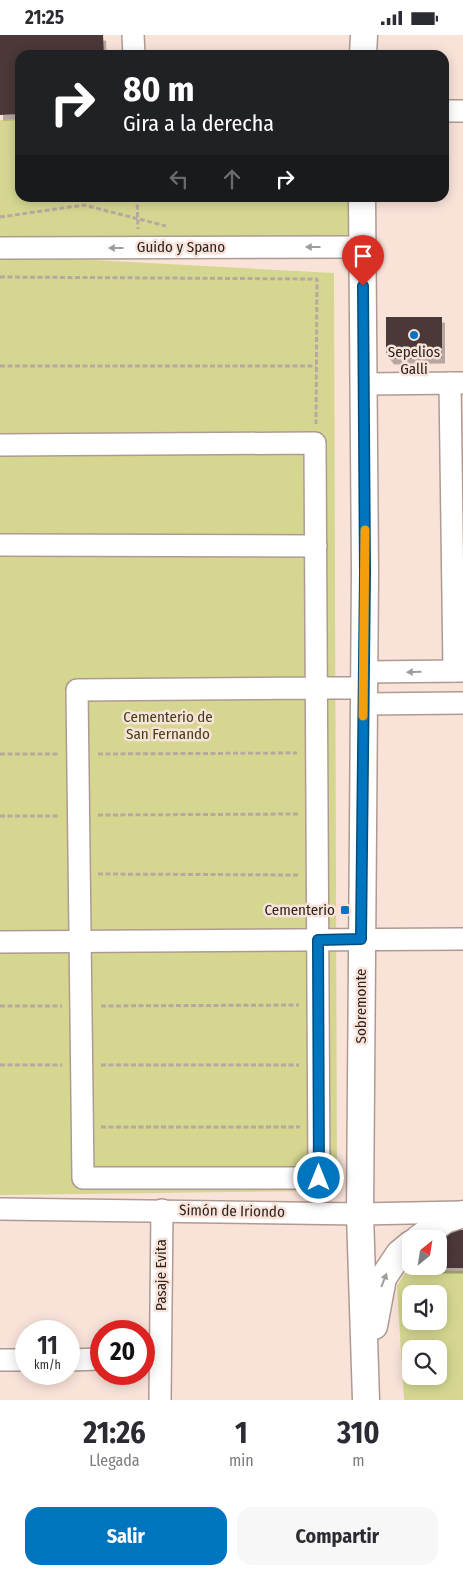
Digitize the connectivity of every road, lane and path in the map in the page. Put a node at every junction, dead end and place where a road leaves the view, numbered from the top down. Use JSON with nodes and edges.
{"nodes":[{"id":1,"x":133,"y":35,"type":"edge"},
{"id":2,"x":364,"y":35,"type":"edge"},
{"id":3,"x":134,"y":50,"type":"edge"},
{"id":4,"x":363,"y":50,"type":"edge"},
{"id":5,"x":449,"y":111,"type":"edge"},
{"id":6,"x":463,"y":111,"type":"edge"},
{"id":7,"x":137,"y":202,"type":"edge"},
{"id":8,"x":362,"y":202,"type":"edge"},
{"id":9,"x":0,"y":217,"type":"edge"},
{"id":10,"x":138,"y":219,"type":"junction"},
{"id":11,"x":176,"y":228,"type":"dead end"},
{"id":12,"x":138,"y":247,"type":"junction"},
{"id":13,"x":362,"y":247,"type":"junction"},
{"id":14,"x":0,"y":248,"type":"edge"},
{"id":15,"x":0,"y":277,"type":"edge"},
{"id":16,"x":0,"y":366,"type":"edge"},
{"id":17,"x":316,"y":366,"type":"junction"},
{"id":18,"x":457,"y":383,"type":"edge"},
{"id":19,"x":364,"y":384,"type":"junction"},
{"id":20,"x":316,"y":443,"type":"junction"},
{"id":21,"x":0,"y":445,"type":"edge"},
{"id":22,"x":0,"y":545,"type":"edge"},
{"id":23,"x":316,"y":546,"type":"junction"},
{"id":24,"x":458,"y":671,"type":"edge"},
{"id":25,"x":317,"y":688,"type":"junction"},
{"id":26,"x":363,"y":688,"type":"junction"},
{"id":27,"x":463,"y":703,"type":"edge"},
{"id":28,"x":317,"y":753,"type":"junction"},
{"id":29,"x":0,"y":754,"type":"edge"},
{"id":30,"x":78,"y":754,"type":"junction"},
{"id":31,"x":318,"y":814,"type":"junction"},
{"id":32,"x":0,"y":816,"type":"edge"},
{"id":33,"x":79,"y":816,"type":"junction"},
{"id":34,"x":80,"y":874,"type":"junction"},
{"id":35,"x":318,"y":875,"type":"junction"},
{"id":36,"x":361,"y":939,"type":"junction"},
{"id":37,"x":463,"y":939,"type":"edge"},
{"id":38,"x":318,"y":940,"type":"junction"},
{"id":39,"x":80,"y":941,"type":"junction"},
{"id":40,"x":0,"y":942,"type":"edge"},
{"id":41,"x":319,"y":1005,"type":"junction"},
{"id":42,"x":0,"y":1006,"type":"edge"},
{"id":43,"x":81,"y":1006,"type":"junction"},
{"id":44,"x":0,"y":1065,"type":"edge"},
{"id":45,"x":82,"y":1065,"type":"junction"},
{"id":46,"x":319,"y":1065,"type":"junction"},
{"id":47,"x":83,"y":1127,"type":"junction"},
{"id":48,"x":319,"y":1127,"type":"junction"},
{"id":49,"x":0,"y":1209,"type":"edge"},
{"id":50,"x":162,"y":1210,"type":"junction"},
{"id":51,"x":463,"y":1213,"type":"edge"},
{"id":52,"x":360,"y":1214,"type":"junction"},
{"id":53,"x":431,"y":1230,"type":"edge"},
{"id":54,"x":402,"y":1252,"type":"edge"},
{"id":55,"x":155,"y":1320,"type":"edge"},
{"id":56,"x":0,"y":1360,"type":"edge"},
{"id":57,"x":15,"y":1360,"type":"edge"},
{"id":58,"x":155,"y":1374,"type":"edge"},
{"id":59,"x":366,"y":1389,"type":"edge"},
{"id":60,"x":160,"y":1400,"type":"edge"}],
"edges":[{"from":1,"to":3,"type":"street"},
{"from":2,"to":4,"type":"main road"},
{"from":5,"to":6,"type":"street"},
{"from":7,"to":10,"type":"path"},
{"from":8,"to":13,"type":"main road","name":"Sobremonte"},
{"from":9,"to":10,"type":"path"},
{"from":10,"to":11,"type":"path"},
{"from":10,"to":12,"type":"path"},
{"from":13,"to":12,"type":"street","name":"Guido y Spano","one_way":true},
{"from":12,"to":14,"type":"street","name":"Guido y Spano","one_way":true},
{"from":13,"to":19,"type":"main road","name":"Sobremonte"},
{"from":15,"to":17,"type":"path"},
{"from":16,"to":17,"type":"path"},
{"from":17,"to":20,"type":"path"},
{"from":18,"to":19,"type":"street"},
{"from":18,"to":24,"type":"street"},
{"from":19,"to":26,"type":"main road","name":"Sobremonte"},
{"from":20,"to":21,"type":"street"},
{"from":20,"to":23,"type":"street"},
{"from":22,"to":23,"type":"street"},
{"from":23,"to":25,"type":"street"},
{"from":24,"to":26,"type":"street","one_way":true},
{"from":25,"to":26,"type":"street"},
{"from":25,"to":28,"type":"street"},
{"from":25,"to":30,"type":"street"},
{"from":26,"to":27,"type":"street"},
{"from":26,"to":36,"type":"main road","name":"Sobremonte"},
{"from":28,"to":30,"type":"path"},
{"from":28,"to":31,"type":"street"},
{"from":29,"to":30,"type":"path"},
{"from":30,"to":33,"type":"street"},
{"from":31,"to":33,"type":"path"},
{"from":31,"to":35,"type":"street"},
{"from":32,"to":33,"type":"path"},
{"from":33,"to":34,"type":"street"},
{"from":34,"to":35,"type":"path"},
{"from":34,"to":39,"type":"street"},
{"from":35,"to":38,"type":"street"},
{"from":36,"to":37,"type":"street"},
{"from":36,"to":38,"type":"street"},
{"from":36,"to":52,"type":"main road","name":"Sobremonte"},
{"from":38,"to":39,"type":"street"},
{"from":38,"to":41,"type":"street"},
{"from":39,"to":40,"type":"street"},
{"from":39,"to":43,"type":"street"},
{"from":41,"to":43,"type":"path"},
{"from":41,"to":46,"type":"street"},
{"from":42,"to":43,"type":"path"},
{"from":43,"to":45,"type":"street"},
{"from":44,"to":45,"type":"path"},
{"from":45,"to":46,"type":"path"},
{"from":45,"to":47,"type":"street"},
{"from":46,"to":48,"type":"street"},
{"from":47,"to":48,"type":"path"},
{"from":47,"to":48,"type":"street"},
{"from":49,"to":50,"type":"street","name":"Simón de Iriondo"},
{"from":50,"to":52,"type":"street","name":"Simón de Iriondo"},
{"from":50,"to":55,"type":"street","name":"Pasaje Evita"},
{"from":51,"to":52,"type":"street","name":"Simón de Iriondo"},
{"from":51,"to":53,"type":"main road"},
{"from":52,"to":59,"type":"main road","name":"Sobremonte"},
{"from":59,"to":54,"type":"main road","one_way":true},
{"from":56,"to":57,"type":"street"},
{"from":58,"to":60,"type":"street","name":"Pasaje Evita"}]}
